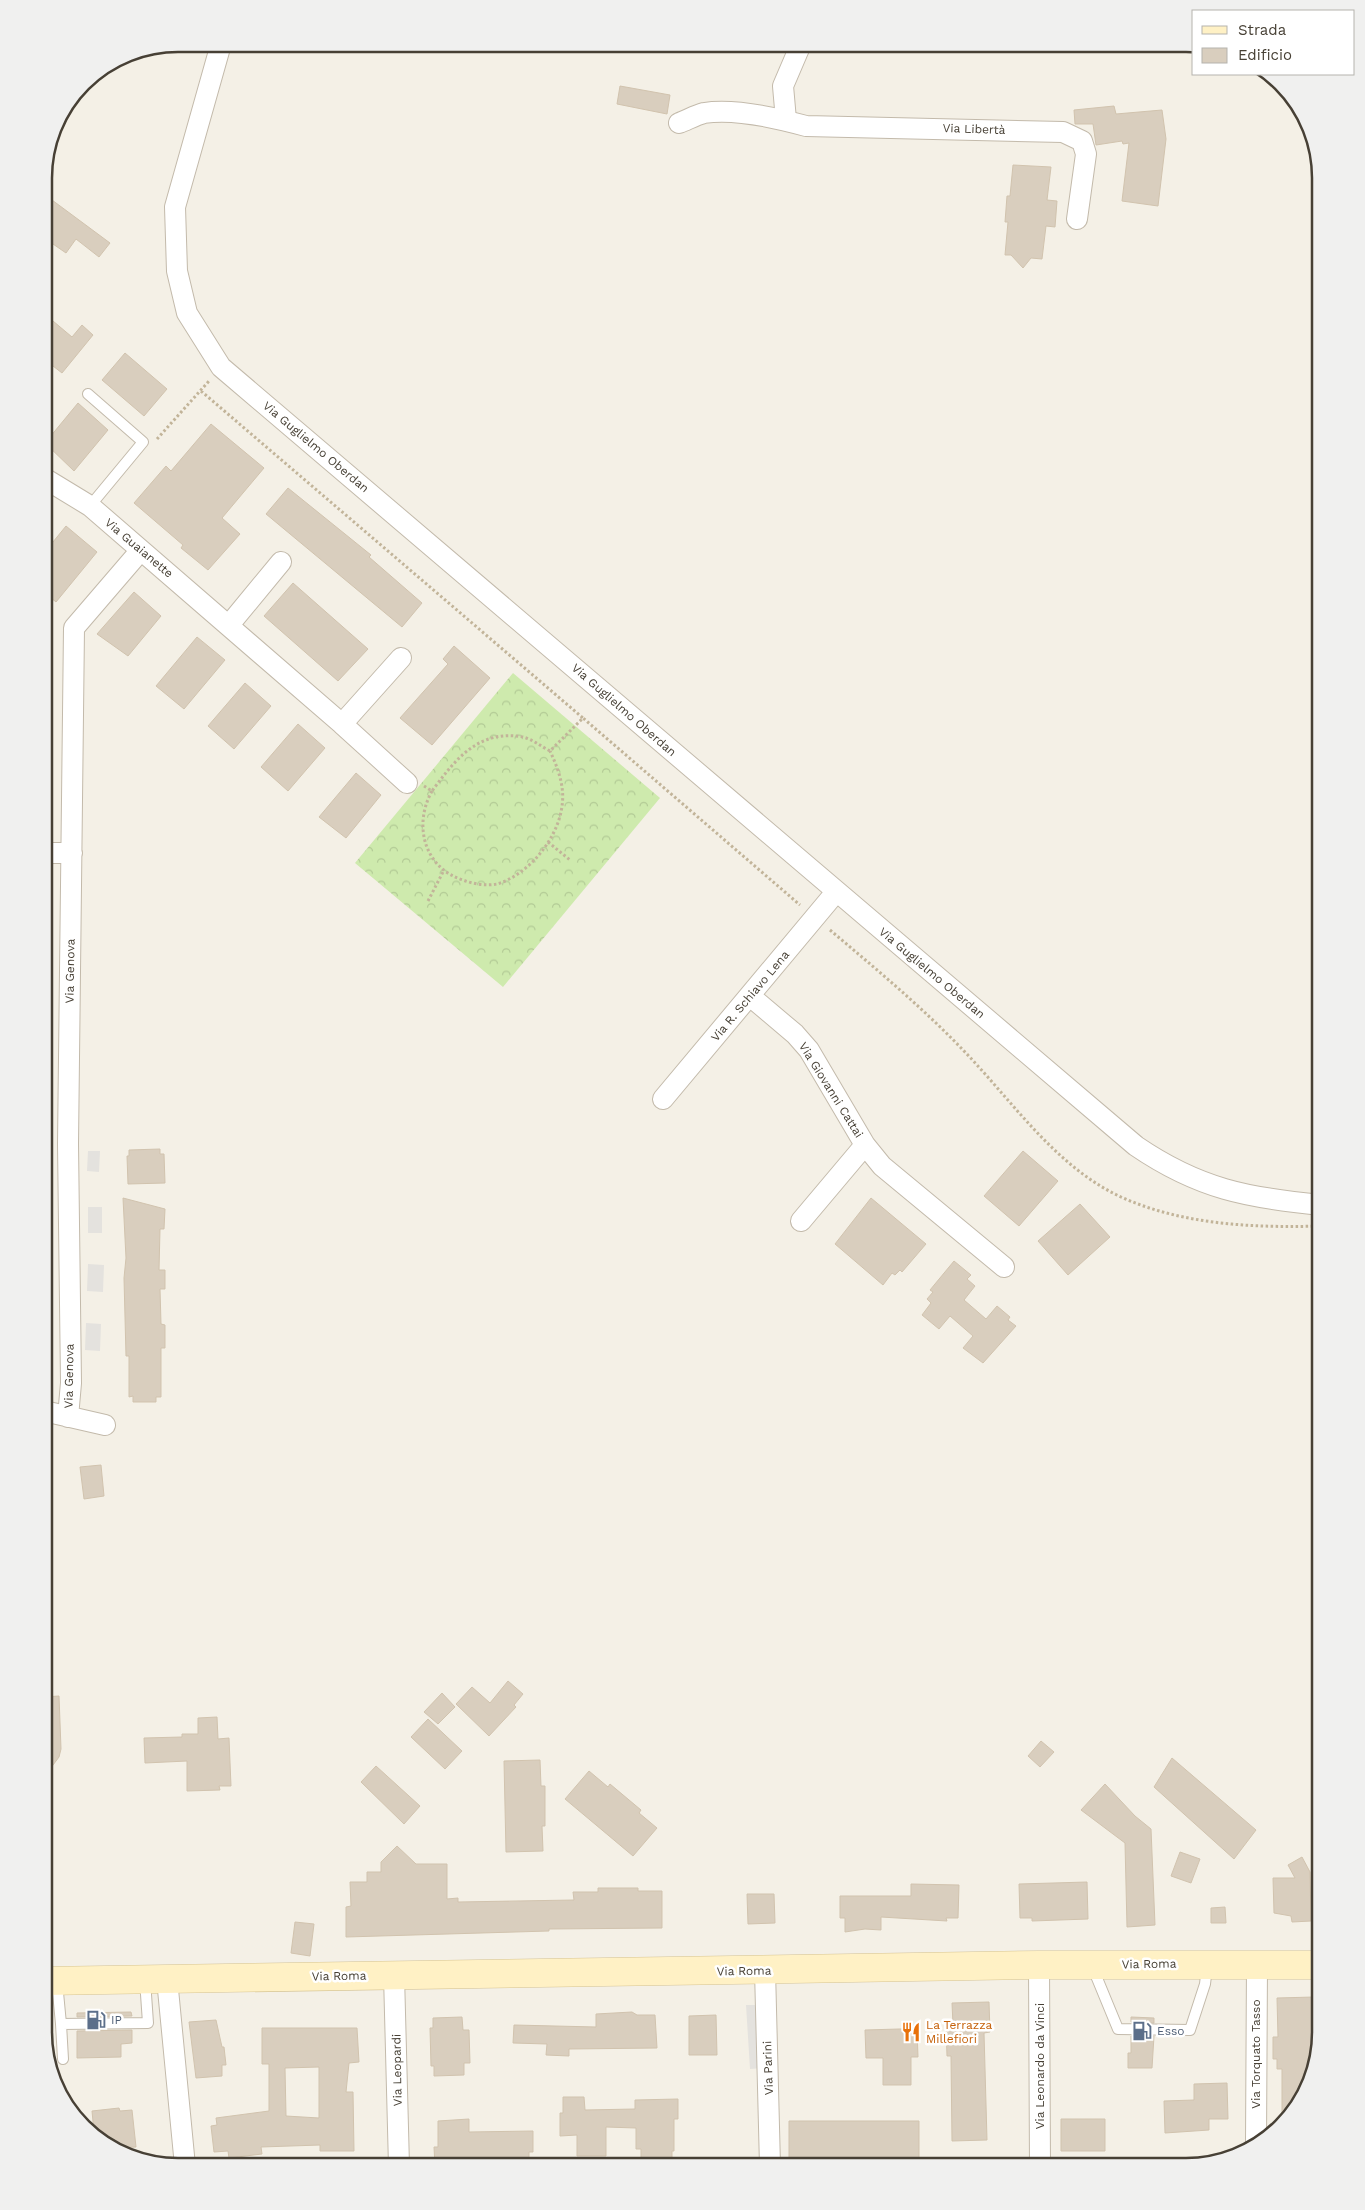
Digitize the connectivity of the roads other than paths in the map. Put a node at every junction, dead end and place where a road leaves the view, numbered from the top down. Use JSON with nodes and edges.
{"nodes":[{"id":1,"x":218,"y":53,"type":"edge"},
{"id":2,"x":797,"y":53,"type":"edge"},
{"id":3,"x":786,"y":120,"type":"junction"},
{"id":4,"x":678,"y":123,"type":"dead end"},
{"id":5,"x":1077,"y":218,"type":"dead end"},
{"id":6,"x":88,"y":394,"type":"dead end"},
{"id":7,"x":53,"y":483,"type":"edge"},
{"id":8,"x":90,"y":506,"type":"junction"},
{"id":9,"x":141,"y":550,"type":"junction"},
{"id":10,"x":281,"y":562,"type":"dead end"},
{"id":11,"x":229,"y":625,"type":"junction"},
{"id":12,"x":401,"y":658,"type":"dead end"},
{"id":13,"x":342,"y":724,"type":"junction"},
{"id":14,"x":407,"y":783,"type":"road end"},
{"id":15,"x":72,"y":853,"type":"junction"},
{"id":16,"x":53,"y":854,"type":"edge"},
{"id":17,"x":836,"y":892,"type":"junction"},
{"id":18,"x":750,"y":996,"type":"junction"},
{"id":19,"x":663,"y":1099,"type":"dead end"},
{"id":20,"x":865,"y":1144,"type":"junction"},
{"id":21,"x":1312,"y":1203,"type":"edge"},
{"id":22,"x":801,"y":1221,"type":"dead end"},
{"id":23,"x":1004,"y":1266,"type":"dead end"},
{"id":24,"x":53,"y":1413,"type":"edge"},
{"id":25,"x":68,"y":1417,"type":"junction"},
{"id":26,"x":105,"y":1425,"type":"dead end"},
{"id":27,"x":1208,"y":1964,"type":"junction"},
{"id":28,"x":1257,"y":1964,"type":"junction"},
{"id":29,"x":1040,"y":1965,"type":"junction"},
{"id":30,"x":1091,"y":1965,"type":"junction"},
{"id":31,"x":1312,"y":1965,"type":"edge"},
{"id":32,"x":765,"y":1970,"type":"junction"},
{"id":33,"x":394,"y":1975,"type":"junction"},
{"id":34,"x":156,"y":1979,"type":"junction"},
{"id":35,"x":53,"y":1981,"type":"edge"},
{"id":36,"x":53,"y":1993,"type":"edge"},
{"id":37,"x":61,"y":2024,"type":"junction"},
{"id":38,"x":63,"y":2059,"type":"dead end"},
{"id":39,"x":1256,"y":2137,"type":"edge"},
{"id":40,"x":185,"y":2157,"type":"edge"},
{"id":41,"x":399,"y":2157,"type":"edge"},
{"id":42,"x":770,"y":2158,"type":"edge"},
{"id":43,"x":1040,"y":2158,"type":"edge"}],
"edges":[{"from":1,"to":17,"type":"street","name":"Via Guglielmo Oberdan"},
{"from":2,"to":3,"type":"street"},
{"from":3,"to":4,"type":"street","name":"Via Libertà"},
{"from":3,"to":5,"type":"street","name":"Via Libertà"},
{"from":6,"to":8,"type":"lane"},
{"from":7,"to":8,"type":"street","name":"Via Guaianette"},
{"from":8,"to":9,"type":"street","name":"Via Guaianette"},
{"from":9,"to":11,"type":"street","name":"Via Guaianette"},
{"from":9,"to":15,"type":"street","name":"Via Genova"},
{"from":10,"to":11,"type":"street"},
{"from":11,"to":13,"type":"street","name":"Via Guaianette"},
{"from":12,"to":13,"type":"street"},
{"from":13,"to":14,"type":"street","name":"Via Guaianette"},
{"from":15,"to":16,"type":"street"},
{"from":15,"to":25,"type":"street","name":"Via Genova"},
{"from":17,"to":18,"type":"street","name":"Via R. Schiavo Lena"},
{"from":17,"to":21,"type":"street","name":"Via Guglielmo Oberdan"},
{"from":18,"to":19,"type":"street","name":"Via R. Schiavo Lena"},
{"from":18,"to":20,"type":"street","name":"Via Giovanni Cattai"},
{"from":20,"to":22,"type":"street","name":"Via Giovanni Cattai"},
{"from":20,"to":23,"type":"street","name":"Via Giovanni Cattai"},
{"from":24,"to":25,"type":"street"},
{"from":25,"to":26,"type":"street"},
{"from":27,"to":28,"type":"main road","name":"Via Roma"},
{"from":27,"to":30,"type":"main road","name":"Via Roma"},
{"from":27,"to":30,"type":"lane"},
{"from":28,"to":31,"type":"main road","name":"Via Roma"},
{"from":28,"to":39,"type":"street","name":"Via Torquato Tasso"},
{"from":29,"to":30,"type":"main road","name":"Via Roma"},
{"from":29,"to":32,"type":"main road","name":"Via Roma"},
{"from":29,"to":43,"type":"street","name":"Via Leonardo da Vinci"},
{"from":32,"to":33,"type":"main road","name":"Via Roma"},
{"from":32,"to":42,"type":"street","name":"Via Parini"},
{"from":33,"to":34,"type":"main road","name":"Via Roma"},
{"from":33,"to":41,"type":"street","name":"Via Leopardi"},
{"from":34,"to":35,"type":"main road","name":"Via Roma"},
{"from":34,"to":37,"type":"lane"},
{"from":34,"to":40,"type":"street"},
{"from":36,"to":37,"type":"lane"},
{"from":37,"to":38,"type":"lane"}]}
